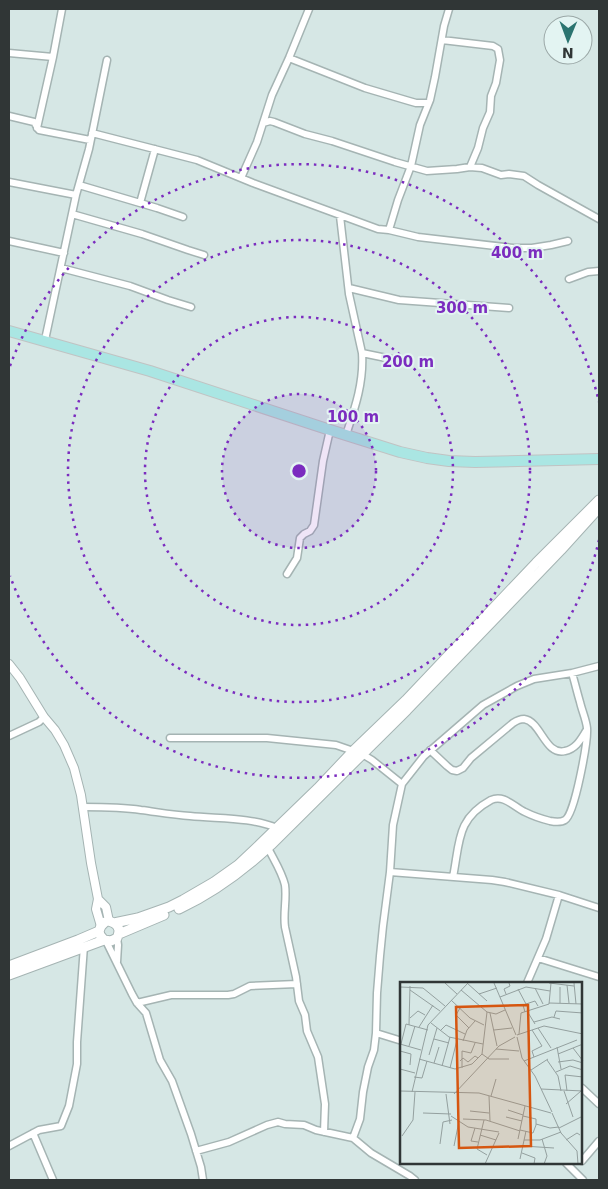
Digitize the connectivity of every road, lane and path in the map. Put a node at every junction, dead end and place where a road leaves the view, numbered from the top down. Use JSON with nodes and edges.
{"nodes":[{"id":1,"x":62,"y":9,"type":"edge"},
{"id":2,"x":308,"y":9,"type":"edge"},
{"id":3,"x":449,"y":9,"type":"edge"},
{"id":4,"x":442,"y":40,"type":"junction"},
{"id":5,"x":9,"y":53,"type":"edge"},
{"id":6,"x":53,"y":57,"type":"junction"},
{"id":7,"x":289,"y":58,"type":"junction"},
{"id":8,"x":107,"y":60,"type":"dead end"},
{"id":9,"x":428,"y":103,"type":"junction"},
{"id":10,"x":9,"y":116,"type":"edge"},
{"id":11,"x":263,"y":123,"type":"junction"},
{"id":12,"x":38,"y":128,"type":"junction"},
{"id":13,"x":91,"y":136,"type":"junction"},
{"id":14,"x":155,"y":149,"type":"junction"},
{"id":15,"x":412,"y":166,"type":"junction"},
{"id":16,"x":470,"y":167,"type":"junction"},
{"id":17,"x":241,"y":178,"type":"junction"},
{"id":18,"x":9,"y":182,"type":"edge"},
{"id":19,"x":79,"y":185,"type":"junction"},
{"id":20,"x":76,"y":195,"type":"junction"},
{"id":21,"x":140,"y":203,"type":"junction"},
{"id":22,"x":72,"y":214,"type":"junction"},
{"id":23,"x":340,"y":216,"type":"junction"},
{"id":24,"x":183,"y":217,"type":"dead end"},
{"id":25,"x":599,"y":218,"type":"edge"},
{"id":26,"x":389,"y":230,"type":"junction"},
{"id":27,"x":9,"y":241,"type":"edge"},
{"id":28,"x":568,"y":241,"type":"dead end"},
{"id":29,"x":64,"y":253,"type":"junction"},
{"id":30,"x":204,"y":255,"type":"dead end"},
{"id":31,"x":61,"y":268,"type":"junction"},
{"id":32,"x":599,"y":271,"type":"edge"},
{"id":33,"x":569,"y":279,"type":"dead end"},
{"id":34,"x":349,"y":288,"type":"junction"},
{"id":35,"x":191,"y":307,"type":"dead end"},
{"id":36,"x":509,"y":308,"type":"dead end"},
{"id":37,"x":9,"y":331,"type":"edge"},
{"id":38,"x":45,"y":340,"type":"junction"},
{"id":39,"x":362,"y":353,"type":"junction"},
{"id":40,"x":396,"y":360,"type":"dead end"},
{"id":41,"x":330,"y":430,"type":"junction"},
{"id":42,"x":346,"y":435,"type":"junction"},
{"id":43,"x":599,"y":459,"type":"edge"},
{"id":44,"x":599,"y":500,"type":"edge"},
{"id":45,"x":599,"y":508,"type":"edge"},
{"id":46,"x":287,"y":574,"type":"dead end"},
{"id":47,"x":9,"y":664,"type":"edge"},
{"id":48,"x":599,"y":666,"type":"edge"},
{"id":49,"x":572,"y":673,"type":"junction"},
{"id":50,"x":44,"y":718,"type":"junction"},
{"id":51,"x":587,"y":730,"type":"junction"},
{"id":52,"x":9,"y":736,"type":"edge"},
{"id":53,"x":170,"y":738,"type":"dead end"},
{"id":54,"x":430,"y":750,"type":"junction"},
{"id":55,"x":358,"y":753,"type":"junction"},
{"id":56,"x":402,"y":784,"type":"junction"},
{"id":57,"x":83,"y":807,"type":"junction"},
{"id":58,"x":277,"y":828,"type":"junction"},
{"id":59,"x":268,"y":848,"type":"junction"},
{"id":60,"x":390,"y":872,"type":"junction"},
{"id":61,"x":454,"y":877,"type":"junction"},
{"id":62,"x":559,"y":895,"type":"junction"},
{"id":63,"x":599,"y":908,"type":"edge"},
{"id":64,"x":106,"y":925,"type":"junction"},
{"id":65,"x":118,"y":936,"type":"junction"},
{"id":66,"x":105,"y":940,"type":"junction"},
{"id":67,"x":84,"y":946,"type":"junction"},
{"id":68,"x":538,"y":958,"type":"junction"},
{"id":69,"x":117,"y":962,"type":"junction"},
{"id":70,"x":9,"y":966,"type":"edge"},
{"id":71,"x":9,"y":975,"type":"edge"},
{"id":72,"x":599,"y":978,"type":"edge"},
{"id":73,"x":527,"y":982,"type":"edge"},
{"id":74,"x":297,"y":984,"type":"junction"},
{"id":75,"x":137,"y":1003,"type":"junction"},
{"id":76,"x":376,"y":1033,"type":"junction"},
{"id":77,"x":400,"y":1040,"type":"edge"},
{"id":78,"x":583,"y":1089,"type":"edge"},
{"id":79,"x":599,"y":1104,"type":"edge"},
{"id":80,"x":324,"y":1132,"type":"junction"},
{"id":81,"x":33,"y":1133,"type":"junction"},
{"id":82,"x":353,"y":1138,"type":"junction"},
{"id":83,"x":599,"y":1141,"type":"edge"},
{"id":84,"x":9,"y":1144,"type":"edge"},
{"id":85,"x":196,"y":1151,"type":"junction"},
{"id":86,"x":583,"y":1160,"type":"edge"},
{"id":87,"x":567,"y":1164,"type":"edge"},
{"id":88,"x":580,"y":1164,"type":"edge"},
{"id":89,"x":578,"y":1175,"type":"junction"},
{"id":90,"x":53,"y":1180,"type":"edge"},
{"id":91,"x":203,"y":1180,"type":"edge"},
{"id":92,"x":415,"y":1180,"type":"edge"},
{"id":93,"x":583,"y":1180,"type":"edge"}],
"edges":[{"from":1,"to":6,"type":"street"},
{"from":2,"to":7,"type":"street"},
{"from":3,"to":4,"type":"street"},
{"from":4,"to":9,"type":"street"},
{"from":4,"to":16,"type":"street"},
{"from":5,"to":6,"type":"street"},
{"from":6,"to":12,"type":"street"},
{"from":7,"to":9,"type":"street"},
{"from":7,"to":11,"type":"street"},
{"from":8,"to":13,"type":"street"},
{"from":9,"to":15,"type":"street"},
{"from":10,"to":12,"type":"street"},
{"from":11,"to":15,"type":"street"},
{"from":11,"to":17,"type":"street"},
{"from":12,"to":13,"type":"street"},
{"from":13,"to":14,"type":"street"},
{"from":13,"to":19,"type":"street"},
{"from":14,"to":17,"type":"street"},
{"from":14,"to":21,"type":"street"},
{"from":15,"to":16,"type":"street"},
{"from":15,"to":26,"type":"street"},
{"from":16,"to":25,"type":"street"},
{"from":17,"to":23,"type":"street"},
{"from":18,"to":20,"type":"street"},
{"from":19,"to":20,"type":"street"},
{"from":19,"to":21,"type":"street"},
{"from":20,"to":22,"type":"street"},
{"from":21,"to":24,"type":"street"},
{"from":22,"to":29,"type":"street"},
{"from":22,"to":30,"type":"street"},
{"from":23,"to":26,"type":"street"},
{"from":23,"to":34,"type":"street"},
{"from":26,"to":28,"type":"street"},
{"from":27,"to":29,"type":"street"},
{"from":29,"to":31,"type":"street"},
{"from":31,"to":35,"type":"street"},
{"from":31,"to":38,"type":"street"},
{"from":32,"to":33,"type":"street"},
{"from":34,"to":36,"type":"street"},
{"from":34,"to":39,"type":"street"},
{"from":37,"to":38,"type":"main road"},
{"from":38,"to":41,"type":"main road"},
{"from":39,"to":40,"type":"street"},
{"from":39,"to":42,"type":"street"},
{"from":41,"to":42,"type":"main road"},
{"from":41,"to":46,"type":"street"},
{"from":42,"to":43,"type":"main road"},
{"from":44,"to":55,"type":"main road"},
{"from":45,"to":55,"type":"main road"},
{"from":47,"to":50,"type":"street"},
{"from":48,"to":49,"type":"street"},
{"from":49,"to":51,"type":"street"},
{"from":49,"to":54,"type":"street"},
{"from":50,"to":52,"type":"street"},
{"from":50,"to":57,"type":"street"},
{"from":51,"to":54,"type":"street"},
{"from":51,"to":61,"type":"street"},
{"from":53,"to":55,"type":"street"},
{"from":54,"to":56,"type":"street"},
{"from":55,"to":56,"type":"street"},
{"from":55,"to":58,"type":"main road"},
{"from":55,"to":59,"type":"main road"},
{"from":56,"to":60,"type":"street"},
{"from":57,"to":58,"type":"street"},
{"from":57,"to":64,"type":"street"},
{"from":58,"to":64,"type":"main road"},
{"from":59,"to":65,"type":"main road"},
{"from":59,"to":74,"type":"street"},
{"from":60,"to":61,"type":"street"},
{"from":60,"to":76,"type":"street"},
{"from":61,"to":62,"type":"street"},
{"from":62,"to":63,"type":"street"},
{"from":62,"to":68,"type":"street"},
{"from":64,"to":65,"type":"main road"},
{"from":64,"to":66,"type":"main road"},
{"from":64,"to":70,"type":"main road"},
{"from":65,"to":66,"type":"main road"},
{"from":65,"to":69,"type":"street"},
{"from":66,"to":67,"type":"main road"},
{"from":66,"to":69,"type":"street"},
{"from":67,"to":71,"type":"main road"},
{"from":67,"to":81,"type":"street"},
{"from":68,"to":72,"type":"street"},
{"from":68,"to":73,"type":"street"},
{"from":69,"to":75,"type":"street"},
{"from":74,"to":75,"type":"street"},
{"from":74,"to":80,"type":"street"},
{"from":75,"to":85,"type":"street"},
{"from":76,"to":77,"type":"street"},
{"from":76,"to":82,"type":"street"},
{"from":78,"to":79,"type":"street"},
{"from":80,"to":82,"type":"street"},
{"from":80,"to":85,"type":"street"},
{"from":81,"to":84,"type":"street"},
{"from":81,"to":90,"type":"street"},
{"from":82,"to":92,"type":"street"},
{"from":83,"to":86,"type":"street"},
{"from":85,"to":91,"type":"street"},
{"from":87,"to":89,"type":"street"},
{"from":88,"to":89,"type":"street"},
{"from":89,"to":93,"type":"street"}]}
